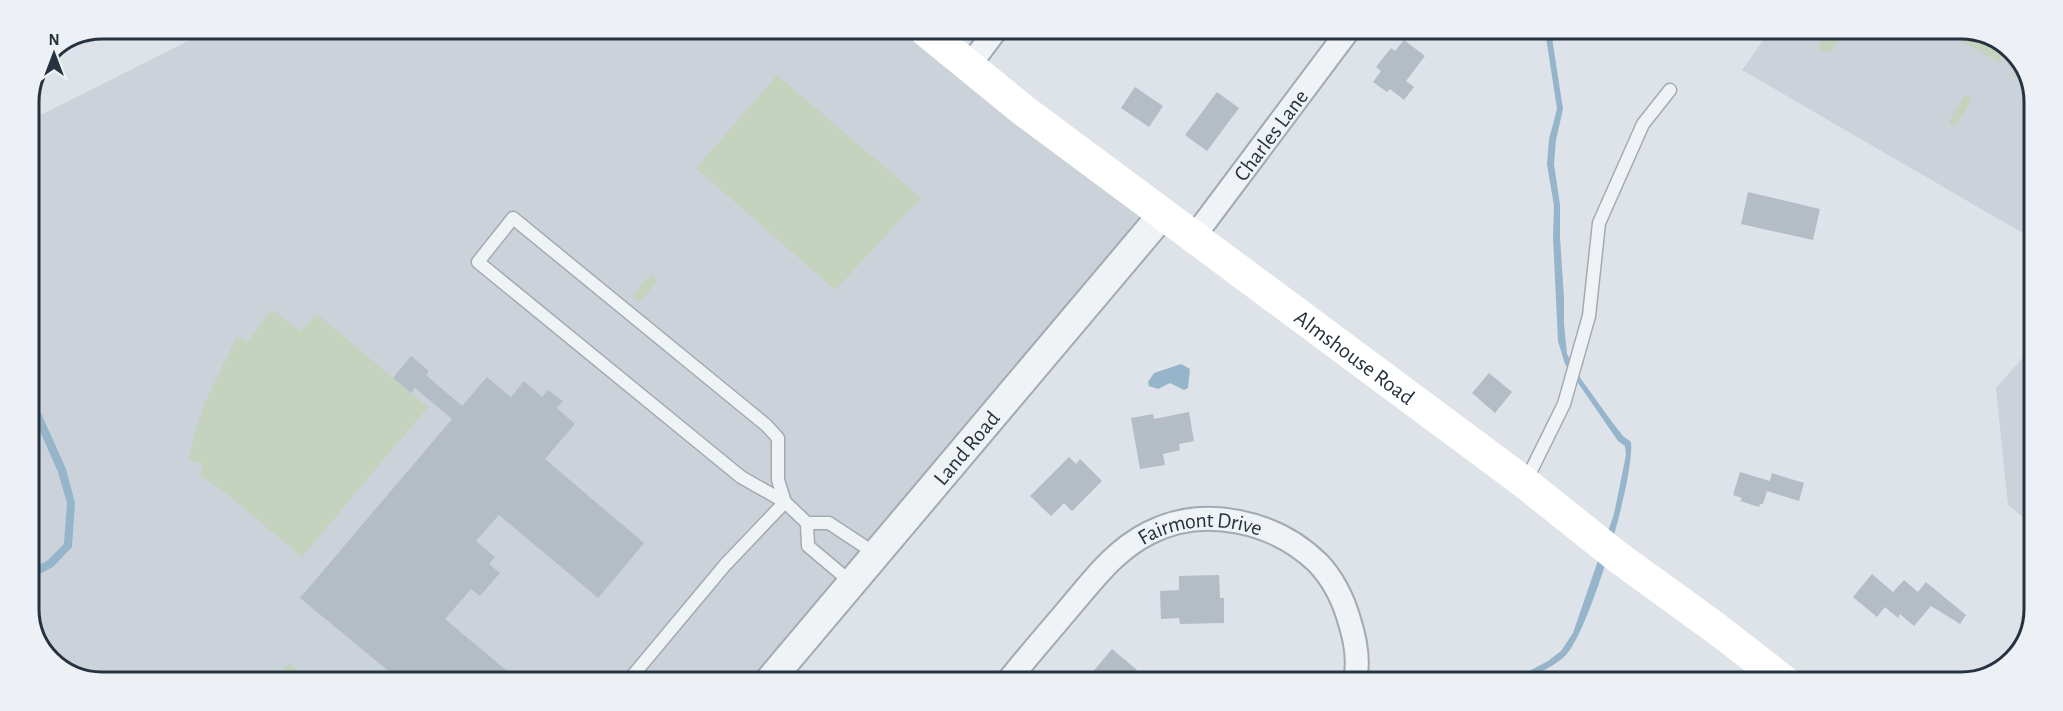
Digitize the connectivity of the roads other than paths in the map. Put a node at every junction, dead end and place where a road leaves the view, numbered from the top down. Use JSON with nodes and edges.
{"nodes":[{"id":1,"x":936,"y":39,"type":"edge"},
{"id":2,"x":989,"y":39,"type":"edge"},
{"id":3,"x":1342,"y":39,"type":"edge"},
{"id":4,"x":969,"y":66,"type":"junction"},
{"id":5,"x":1670,"y":90,"type":"dead end"},
{"id":6,"x":1162,"y":215,"type":"junction"},
{"id":7,"x":1193,"y":237,"type":"junction"},
{"id":8,"x":1525,"y":483,"type":"junction"},
{"id":9,"x":785,"y":502,"type":"junction"},
{"id":10,"x":807,"y":523,"type":"junction"},
{"id":11,"x":876,"y":554,"type":"junction"},
{"id":12,"x":852,"y":583,"type":"junction"},
{"id":13,"x":636,"y":672,"type":"edge"},
{"id":14,"x":777,"y":672,"type":"edge"},
{"id":15,"x":1016,"y":672,"type":"edge"},
{"id":16,"x":1356,"y":672,"type":"edge"},
{"id":17,"x":1772,"y":672,"type":"edge"}],
"edges":[{"from":1,"to":4,"type":"main road","name":"Almshouse Road"},
{"from":2,"to":4,"type":"street"},
{"from":3,"to":7,"type":"street","name":"Charles Lane"},
{"from":4,"to":6,"type":"main road","name":"Almshouse Road"},
{"from":5,"to":8,"type":"lane"},
{"from":6,"to":7,"type":"main road","name":"Almshouse Road"},
{"from":6,"to":11,"type":"street","name":"Land Road"},
{"from":7,"to":8,"type":"main road","name":"Almshouse Road"},
{"from":8,"to":17,"type":"main road","name":"Almshouse Road"},
{"from":9,"to":9,"type":"lane"},
{"from":9,"to":10,"type":"lane"},
{"from":9,"to":13,"type":"lane"},
{"from":10,"to":11,"type":"lane"},
{"from":10,"to":12,"type":"lane"},
{"from":11,"to":12,"type":"street","name":"Land Road"},
{"from":12,"to":14,"type":"street","name":"Land Road"},
{"from":15,"to":16,"type":"street","name":"Fairmont Drive"}]}
